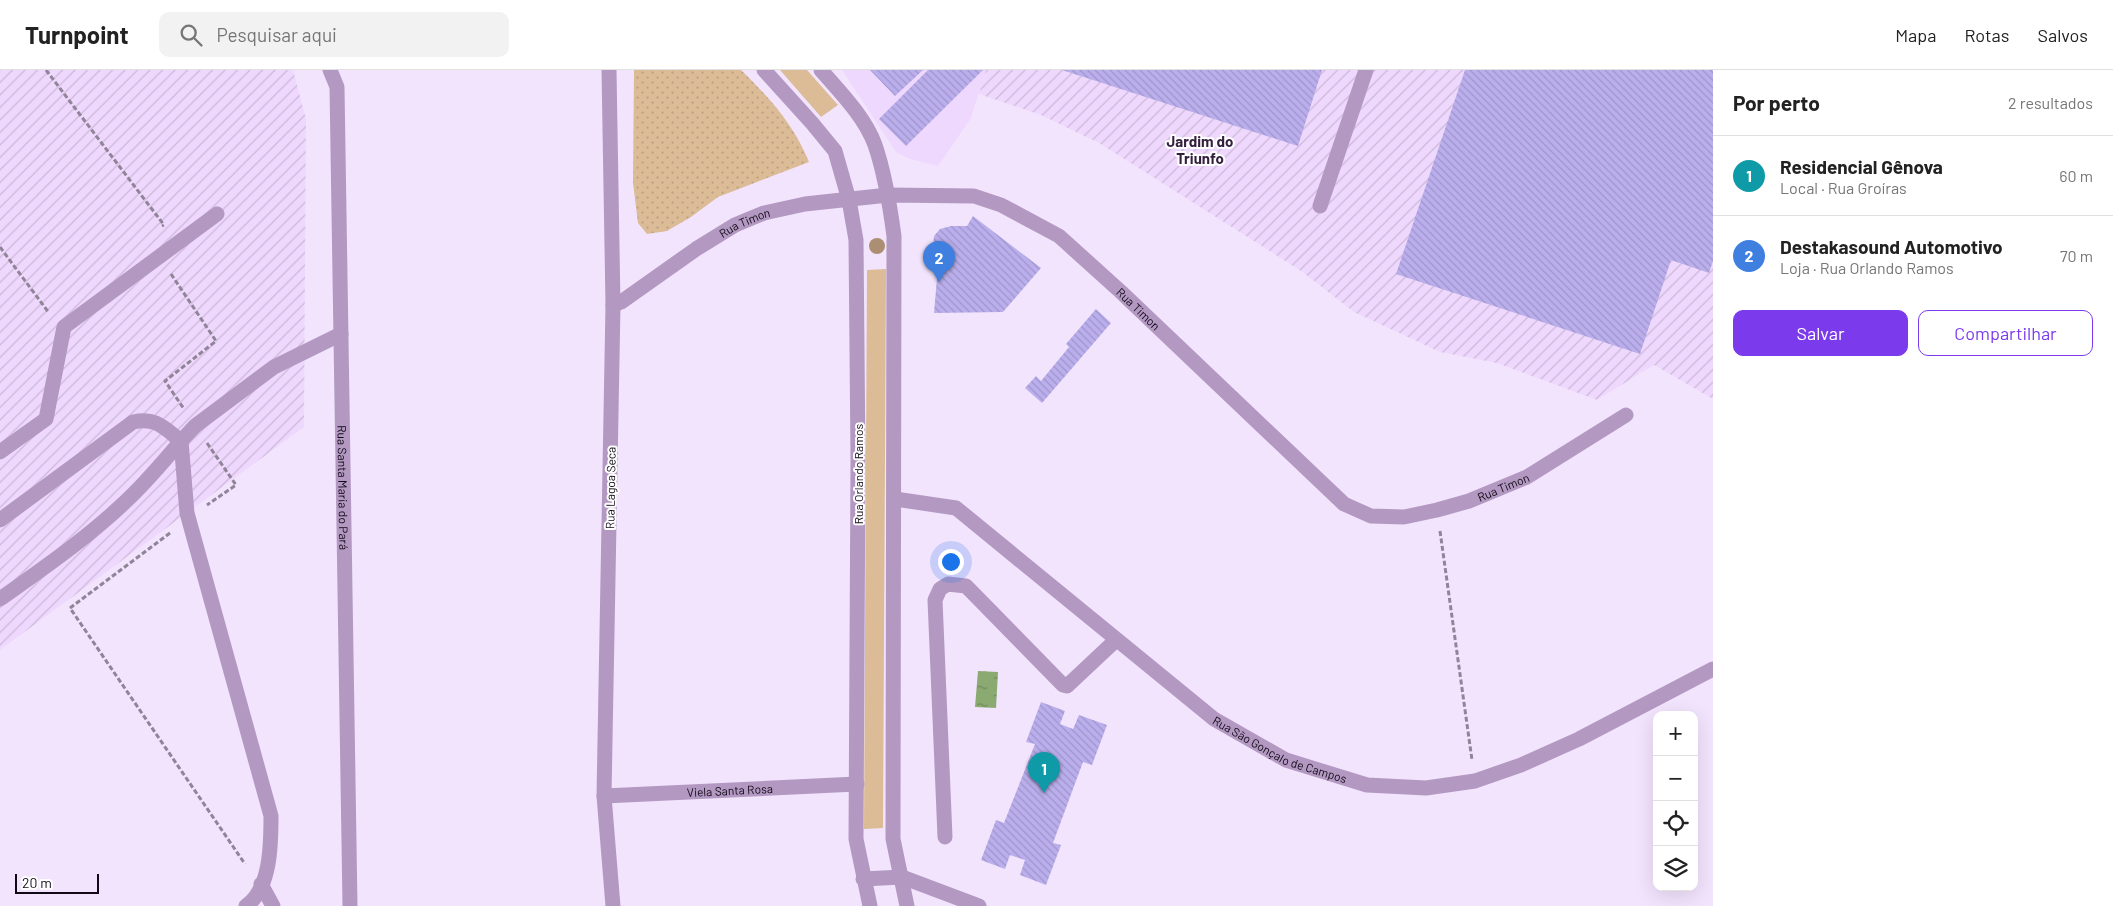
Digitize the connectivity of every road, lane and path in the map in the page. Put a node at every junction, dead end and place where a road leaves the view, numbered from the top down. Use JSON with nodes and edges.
{"nodes":[{"id":1,"x":330,"y":70,"type":"edge"},
{"id":2,"x":609,"y":70,"type":"edge"},
{"id":3,"x":764,"y":70,"type":"edge"},
{"id":4,"x":821,"y":70,"type":"edge"},
{"id":5,"x":1366,"y":70,"type":"edge"},
{"id":6,"x":888,"y":196,"type":"junction"},
{"id":7,"x":849,"y":200,"type":"junction"},
{"id":8,"x":1320,"y":206,"type":"dead end"},
{"id":9,"x":217,"y":214,"type":"dead end"},
{"id":10,"x":0,"y":247,"type":"edge"},
{"id":11,"x":613,"y":305,"type":"junction"},
{"id":12,"x":56,"y":308,"type":"dead end"},
{"id":13,"x":340,"y":334,"type":"junction"},
{"id":14,"x":1626,"y":415,"type":"dead end"},
{"id":15,"x":181,"y":440,"type":"junction"},
{"id":16,"x":0,"y":452,"type":"edge"},
{"id":17,"x":895,"y":499,"type":"junction"},
{"id":18,"x":1437,"y":510,"type":"junction"},
{"id":19,"x":0,"y":520,"type":"edge"},
{"id":20,"x":0,"y":599,"type":"edge"},
{"id":21,"x":1116,"y":640,"type":"junction"},
{"id":22,"x":1713,"y":669,"type":"edge"},
{"id":23,"x":1475,"y":781,"type":"junction"},
{"id":24,"x":857,"y":784,"type":"junction"},
{"id":25,"x":604,"y":796,"type":"junction"},
{"id":26,"x":945,"y":837,"type":"dead end"},
{"id":27,"x":902,"y":877,"type":"junction"},
{"id":28,"x":863,"y":879,"type":"junction"},
{"id":29,"x":261,"y":884,"type":"junction"},
{"id":30,"x":246,"y":906,"type":"edge"},
{"id":31,"x":273,"y":906,"type":"edge"},
{"id":32,"x":350,"y":906,"type":"edge"},
{"id":33,"x":613,"y":906,"type":"edge"},
{"id":34,"x":870,"y":906,"type":"edge"},
{"id":35,"x":908,"y":906,"type":"edge"},
{"id":36,"x":980,"y":906,"type":"edge"}],
"edges":[{"from":1,"to":13,"type":"street","name":"Rua Santa Maria do Pará"},
{"from":2,"to":11,"type":"street","name":"Rua Lagoa Seca"},
{"from":3,"to":7,"type":"street","name":"Rua Orlando Ramos"},
{"from":4,"to":6,"type":"street"},
{"from":5,"to":8,"type":"street"},
{"from":6,"to":7,"type":"street","name":"Rua Timon"},
{"from":6,"to":17,"type":"street"},
{"from":6,"to":18,"type":"street","name":"Rua Timon"},
{"from":7,"to":11,"type":"street","name":"Rua Timon"},
{"from":7,"to":24,"type":"street","name":"Rua Orlando Ramos"},
{"from":9,"to":16,"type":"street"},
{"from":10,"to":12,"type":"path"},
{"from":11,"to":25,"type":"street","name":"Rua Lagoa Seca"},
{"from":13,"to":15,"type":"street"},
{"from":13,"to":32,"type":"street","name":"Rua Santa Maria do Pará"},
{"from":14,"to":18,"type":"street","name":"Rua Timon"},
{"from":15,"to":19,"type":"street"},
{"from":15,"to":20,"type":"street"},
{"from":15,"to":29,"type":"street"},
{"from":17,"to":21,"type":"street","name":"Rua São Gonçalo de Campos"},
{"from":17,"to":27,"type":"street"},
{"from":18,"to":23,"type":"path"},
{"from":21,"to":23,"type":"street","name":"Rua São Gonçalo de Campos"},
{"from":21,"to":26,"type":"street"},
{"from":22,"to":23,"type":"street","name":"Rua São Gonçalo de Campos"},
{"from":24,"to":25,"type":"street","name":"Viela Santa Rosa"},
{"from":24,"to":28,"type":"street","name":"Rua Orlando Ramos"},
{"from":25,"to":33,"type":"street","name":"Rua Lagoa Seca"},
{"from":27,"to":28,"type":"street"},
{"from":27,"to":35,"type":"street"},
{"from":27,"to":36,"type":"street"},
{"from":28,"to":34,"type":"street","name":"Rua Orlando Ramos"},
{"from":29,"to":30,"type":"street"},
{"from":29,"to":31,"type":"street"}]}
